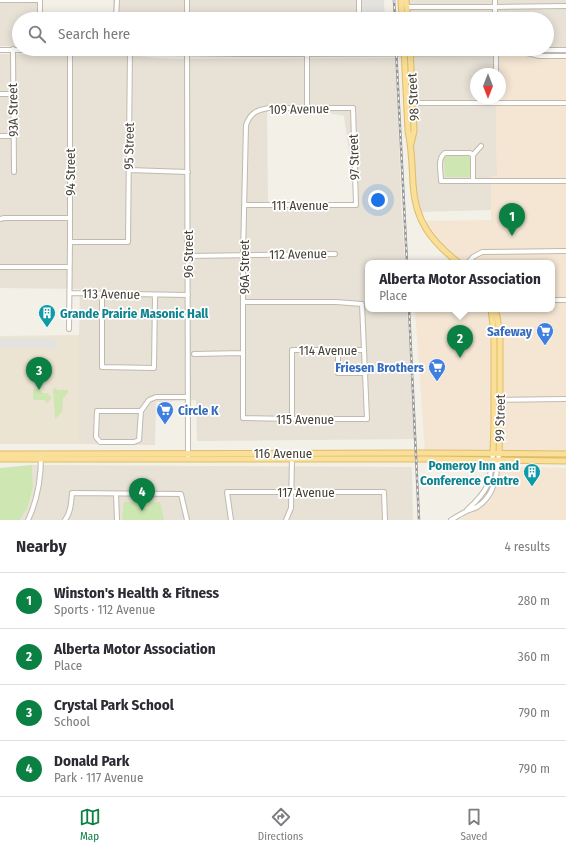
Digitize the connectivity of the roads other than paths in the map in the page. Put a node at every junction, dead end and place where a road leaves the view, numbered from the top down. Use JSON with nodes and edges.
{"nodes":[{"id":1,"x":0,"y":0,"type":"edge"},
{"id":2,"x":40,"y":0,"type":"edge"},
{"id":3,"x":117,"y":0,"type":"edge"},
{"id":4,"x":187,"y":0,"type":"edge"},
{"id":5,"x":359,"y":0,"type":"edge"},
{"id":6,"x":402,"y":0,"type":"edge"},
{"id":7,"x":406,"y":0,"type":"edge"},
{"id":8,"x":495,"y":0,"type":"edge"},
{"id":9,"x":566,"y":6,"type":"edge"},
{"id":10,"x":408,"y":7,"type":"junction"},
{"id":11,"x":495,"y":7,"type":"junction"},
{"id":12,"x":40,"y":12,"type":"edge"},
{"id":13,"x":116,"y":12,"type":"edge"},
{"id":14,"x":188,"y":12,"type":"edge"},
{"id":15,"x":359,"y":12,"type":"edge"},
{"id":16,"x":402,"y":12,"type":"edge"},
{"id":17,"x":408,"y":12,"type":"edge"},
{"id":18,"x":495,"y":12,"type":"edge"},
{"id":19,"x":0,"y":50,"type":"edge"},
{"id":20,"x":12,"y":50,"type":"edge"},
{"id":21,"x":554,"y":50,"type":"edge"},
{"id":22,"x":566,"y":50,"type":"edge"},
{"id":23,"x":13,"y":56,"type":"edge"},
{"id":24,"x":70,"y":56,"type":"edge"},
{"id":25,"x":130,"y":56,"type":"edge"},
{"id":26,"x":187,"y":56,"type":"edge"},
{"id":27,"x":307,"y":56,"type":"edge"},
{"id":28,"x":407,"y":56,"type":"edge"},
{"id":29,"x":496,"y":56,"type":"edge"},
{"id":30,"x":539,"y":56,"type":"edge"},
{"id":31,"x":554,"y":56,"type":"edge"},
{"id":32,"x":554,"y":56,"type":"edge"},
{"id":33,"x":566,"y":56,"type":"edge"},
{"id":34,"x":496,"y":68,"type":"edge"},
{"id":35,"x":0,"y":94,"type":"edge"},
{"id":36,"x":13,"y":94,"type":"junction"},
{"id":37,"x":410,"y":103,"type":"junction"},
{"id":38,"x":470,"y":103,"type":"edge"},
{"id":39,"x":506,"y":103,"type":"edge"},
{"id":40,"x":566,"y":103,"type":"edge"},
{"id":41,"x":308,"y":108,"type":"junction"},
{"id":42,"x":352,"y":108,"type":"joint"},
{"id":43,"x":249,"y":117,"type":"joint"},
{"id":44,"x":0,"y":136,"type":"edge"},
{"id":45,"x":14,"y":136,"type":"junction"},
{"id":46,"x":481,"y":146,"type":"dead end"},
{"id":47,"x":473,"y":155,"type":"junction"},
{"id":48,"x":129,"y":170,"type":"junction"},
{"id":49,"x":14,"y":172,"type":"dead end"},
{"id":50,"x":188,"y":172,"type":"junction"},
{"id":51,"x":473,"y":180,"type":"junction"},
{"id":52,"x":566,"y":181,"type":"edge"},
{"id":53,"x":244,"y":205,"type":"junction"},
{"id":54,"x":356,"y":206,"type":"joint"},
{"id":55,"x":70,"y":218,"type":"junction"},
{"id":56,"x":0,"y":219,"type":"edge"},
{"id":57,"x":70,"y":242,"type":"junction"},
{"id":58,"x":566,"y":251,"type":"edge"},
{"id":59,"x":335,"y":254,"type":"dead end"},
{"id":60,"x":243,"y":255,"type":"junction"},
{"id":61,"x":188,"y":256,"type":"junction"},
{"id":62,"x":455,"y":260,"type":"edge"},
{"id":63,"x":470,"y":260,"type":"edge"},
{"id":64,"x":0,"y":267,"type":"edge"},
{"id":65,"x":70,"y":267,"type":"junction"},
{"id":66,"x":70,"y":293,"type":"junction"},
{"id":67,"x":102,"y":294,"type":"junction"},
{"id":68,"x":155,"y":295,"type":"junction"},
{"id":69,"x":188,"y":295,"type":"junction"},
{"id":70,"x":555,"y":300,"type":"edge"},
{"id":71,"x":566,"y":300,"type":"edge"},
{"id":72,"x":244,"y":302,"type":"junction"},
{"id":73,"x":491,"y":312,"type":"edge"},
{"id":74,"x":495,"y":312,"type":"edge"},
{"id":75,"x":69,"y":329,"type":"dead end"},
{"id":76,"x":338,"y":350,"type":"junction"},
{"id":77,"x":364,"y":350,"type":"junction"},
{"id":78,"x":243,"y":353,"type":"junction"},
{"id":79,"x":194,"y":354,"type":"dead end"},
{"id":80,"x":366,"y":373,"type":"junction"},
{"id":81,"x":188,"y":397,"type":"junction"},
{"id":82,"x":566,"y":399,"type":"edge"},
{"id":83,"x":497,"y":400,"type":"junction"},
{"id":84,"x":141,"y":411,"type":"junction"},
{"id":85,"x":243,"y":418,"type":"joint"},
{"id":86,"x":292,"y":419,"type":"junction"},
{"id":87,"x":188,"y":453,"type":"junction"},
{"id":88,"x":425,"y":453,"type":"junction"},
{"id":89,"x":493,"y":453,"type":"junction"},
{"id":90,"x":499,"y":453,"type":"junction"},
{"id":91,"x":0,"y":454,"type":"edge"},
{"id":92,"x":566,"y":454,"type":"edge"},
{"id":93,"x":292,"y":456,"type":"junction"},
{"id":94,"x":41,"y":457,"type":"junction"},
{"id":95,"x":0,"y":459,"type":"edge"},
{"id":96,"x":426,"y":459,"type":"junction"},
{"id":97,"x":188,"y":460,"type":"junction"},
{"id":98,"x":492,"y":460,"type":"junction"},
{"id":99,"x":498,"y":461,"type":"junction"},
{"id":100,"x":566,"y":462,"type":"edge"},
{"id":101,"x":291,"y":492,"type":"junction"},
{"id":102,"x":116,"y":494,"type":"junction"},
{"id":103,"x":465,"y":512,"type":"junction"},
{"id":104,"x":28,"y":520,"type":"edge"},
{"id":105,"x":65,"y":520,"type":"edge"},
{"id":106,"x":116,"y":520,"type":"edge"},
{"id":107,"x":187,"y":520,"type":"edge"},
{"id":108,"x":231,"y":520,"type":"edge"},
{"id":109,"x":286,"y":520,"type":"edge"},
{"id":110,"x":385,"y":520,"type":"edge"},
{"id":111,"x":451,"y":520,"type":"edge"}],
"edges":[{"from":1,"to":2,"type":"street"},
{"from":2,"to":12,"type":"street"},
{"from":3,"to":13,"type":"street"},
{"from":4,"to":14,"type":"street"},
{"from":5,"to":15,"type":"street"},
{"from":6,"to":16,"type":"main road"},
{"from":7,"to":10,"type":"main road"},
{"from":8,"to":11,"type":"street"},
{"from":9,"to":11,"type":"street"},
{"from":10,"to":11,"type":"street"},
{"from":10,"to":17,"type":"main road"},
{"from":11,"to":18,"type":"street"},
{"from":19,"to":20,"type":"street"},
{"from":21,"to":22,"type":"street"},
{"from":23,"to":36,"type":"street","name":"93A Street"},
{"from":24,"to":55,"type":"street","name":"94 Street"},
{"from":25,"to":48,"type":"street","name":"95 Street"},
{"from":26,"to":50,"type":"street","name":"96 Street"},
{"from":27,"to":41,"type":"street"},
{"from":28,"to":37,"type":"main road","name":"98 Street"},
{"from":29,"to":34,"type":"street"},
{"from":30,"to":31,"type":"street"},
{"from":32,"to":33,"type":"street"},
{"from":35,"to":36,"type":"street"},
{"from":36,"to":45,"type":"street","name":"93A Street"},
{"from":37,"to":38,"type":"street"},
{"from":37,"to":62,"type":"main road"},
{"from":39,"to":40,"type":"street"},
{"from":41,"to":42,"type":"street","name":"109 Avenue"},
{"from":41,"to":43,"type":"street","name":"109 Avenue"},
{"from":42,"to":54,"type":"street","name":"97 Street"},
{"from":43,"to":53,"type":"street","name":"96A Street"},
{"from":44,"to":45,"type":"street"},
{"from":45,"to":49,"type":"street","name":"93A Street"},
{"from":46,"to":47,"type":"street"},
{"from":47,"to":51,"type":"street"},
{"from":47,"to":51,"type":"street"},
{"from":48,"to":50,"type":"street"},
{"from":48,"to":57,"type":"street","name":"95 Street"},
{"from":50,"to":61,"type":"street","name":"96 Street"},
{"from":51,"to":52,"type":"street"},
{"from":53,"to":54,"type":"street","name":"111 Avenue"},
{"from":53,"to":60,"type":"street","name":"96A Street"},
{"from":55,"to":56,"type":"street"},
{"from":55,"to":57,"type":"street","name":"94 Street"},
{"from":57,"to":65,"type":"street","name":"94 Street"},
{"from":58,"to":63,"type":"street"},
{"from":59,"to":60,"type":"street","name":"112 Avenue"},
{"from":60,"to":61,"type":"street","name":"112 Avenue"},
{"from":60,"to":72,"type":"street","name":"96A Street"},
{"from":61,"to":69,"type":"street","name":"96 Street"},
{"from":64,"to":65,"type":"street"},
{"from":65,"to":66,"type":"street","name":"94 Street"},
{"from":66,"to":67,"type":"street","name":"113 Avenue"},
{"from":66,"to":75,"type":"street","name":"113 Avenue"},
{"from":67,"to":68,"type":"street","name":"113 Avenue"},
{"from":67,"to":68,"type":"street"},
{"from":68,"to":69,"type":"street","name":"113 Avenue"},
{"from":69,"to":81,"type":"street","name":"96 Street"},
{"from":70,"to":71,"type":"street"},
{"from":72,"to":77,"type":"street"},
{"from":72,"to":78,"type":"street","name":"96A Street"},
{"from":73,"to":83,"type":"main road","name":"99 Street"},
{"from":74,"to":83,"type":"main road","name":"99 Street"},
{"from":76,"to":77,"type":"street","name":"114 Avenue"},
{"from":76,"to":80,"type":"street"},
{"from":76,"to":86,"type":"street","name":"114 Avenue"},
{"from":77,"to":80,"type":"street"},
{"from":78,"to":79,"type":"street"},
{"from":78,"to":85,"type":"street","name":"96A Street"},
{"from":80,"to":86,"type":"street","name":"115 Avenue"},
{"from":81,"to":84,"type":"street"},
{"from":81,"to":87,"type":"street","name":"96 Street"},
{"from":82,"to":83,"type":"street"},
{"from":83,"to":89,"type":"main road","name":"99 Street"},
{"from":83,"to":90,"type":"main road","name":"99 Street"},
{"from":84,"to":84,"type":"street"},
{"from":85,"to":86,"type":"street","name":"115 Avenue"},
{"from":87,"to":93,"type":"main road","name":"116 Avenue"},
{"from":87,"to":94,"type":"main road","name":"116 Avenue"},
{"from":87,"to":97,"type":"street","name":"96 Street"},
{"from":88,"to":89,"type":"main road","name":"116 Avenue"},
{"from":88,"to":93,"type":"main road","name":"116 Avenue"},
{"from":88,"to":96,"type":"main road"},
{"from":89,"to":90,"type":"main road","name":"116 Avenue"},
{"from":89,"to":98,"type":"street","name":"99 Street"},
{"from":90,"to":92,"type":"main road","name":"116 Avenue"},
{"from":90,"to":99,"type":"street","name":"99 Street"},
{"from":91,"to":94,"type":"main road","name":"116 Avenue"},
{"from":93,"to":96,"type":"main road","name":"116 Avenue"},
{"from":93,"to":97,"type":"main road","name":"116 Avenue"},
{"from":93,"to":101,"type":"street"},
{"from":94,"to":95,"type":"main road","name":"116 Avenue"},
{"from":94,"to":97,"type":"main road","name":"116 Avenue"},
{"from":94,"to":104,"type":"street"},
{"from":96,"to":98,"type":"main road","name":"116 Avenue"},
{"from":98,"to":99,"type":"main road","name":"116 Avenue"},
{"from":98,"to":103,"type":"street","name":"99 Street"},
{"from":99,"to":100,"type":"main road","name":"116 Avenue"},
{"from":99,"to":103,"type":"street","name":"99 Street"},
{"from":101,"to":108,"type":"street","name":"117 Avenue"},
{"from":101,"to":109,"type":"street"},
{"from":101,"to":110,"type":"street","name":"117 Avenue"},
{"from":102,"to":105,"type":"street"},
{"from":102,"to":106,"type":"street"},
{"from":102,"to":107,"type":"street"},
{"from":103,"to":111,"type":"street","name":"99 Street"}]}
